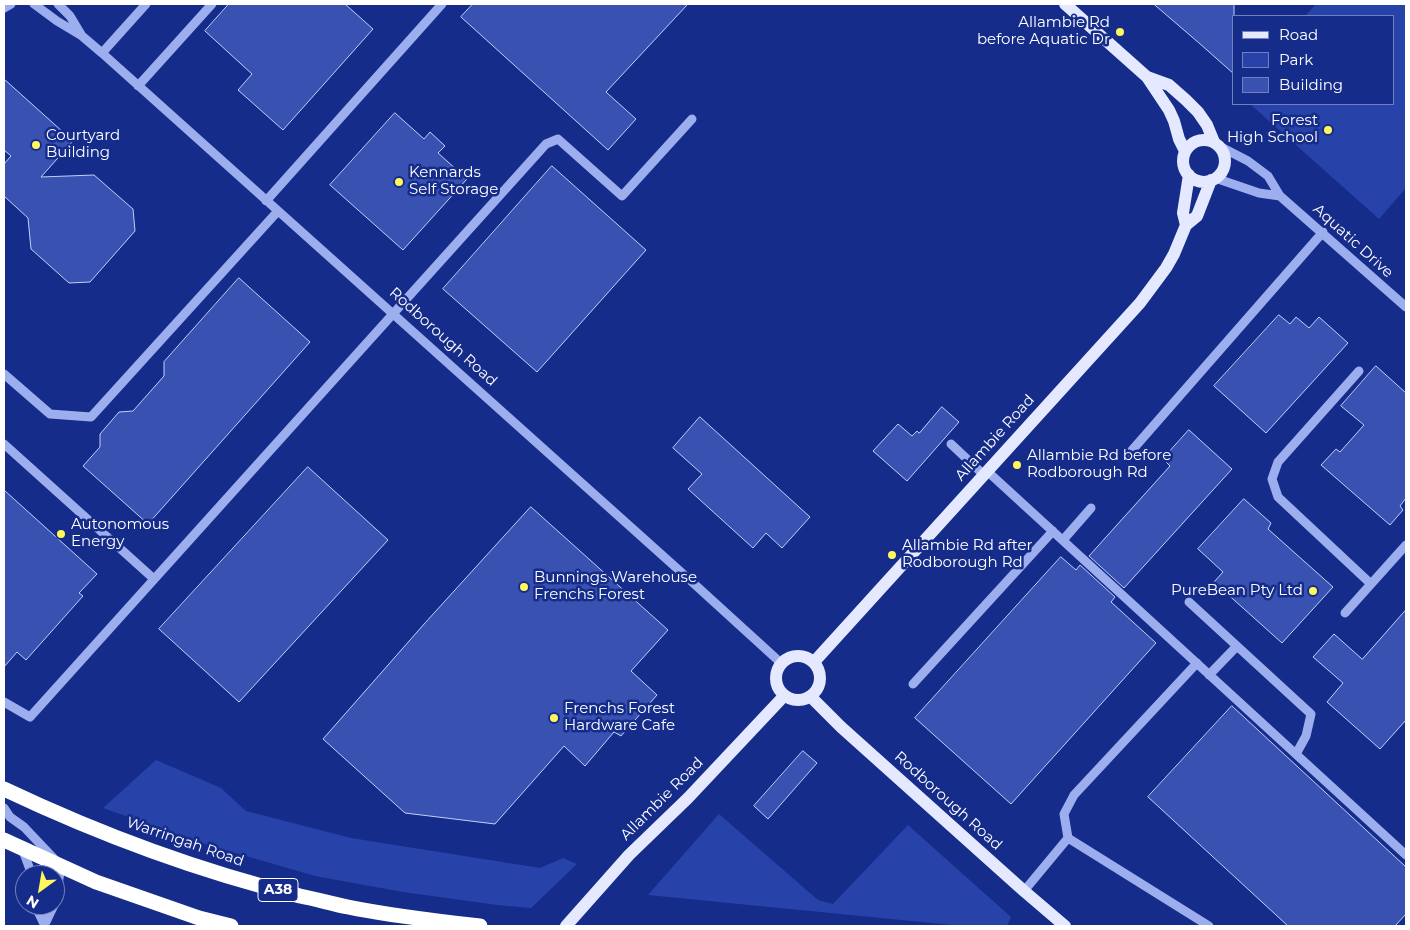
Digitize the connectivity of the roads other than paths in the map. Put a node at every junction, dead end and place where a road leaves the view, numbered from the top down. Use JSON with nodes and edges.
{"nodes":[{"id":1,"x":10,"y":4,"type":"edge"},
{"id":2,"x":34,"y":4,"type":"edge"},
{"id":3,"x":58,"y":4,"type":"edge"},
{"id":4,"x":146,"y":4,"type":"edge"},
{"id":5,"x":212,"y":4,"type":"edge"},
{"id":6,"x":442,"y":4,"type":"edge"},
{"id":7,"x":1065,"y":4,"type":"edge"},
{"id":8,"x":4,"y":8,"type":"edge"},
{"id":9,"x":82,"y":36,"type":"junction"},
{"id":10,"x":102,"y":53,"type":"junction"},
{"id":11,"x":1147,"y":76,"type":"junction"},
{"id":12,"x":138,"y":86,"type":"junction"},
{"id":13,"x":692,"y":119,"type":"dead end"},
{"id":14,"x":1216,"y":144,"type":"junction"},
{"id":15,"x":1185,"y":151,"type":"junction"},
{"id":16,"x":1188,"y":176,"type":"junction"},
{"id":17,"x":1214,"y":179,"type":"junction"},
{"id":18,"x":1280,"y":196,"type":"junction"},
{"id":19,"x":266,"y":201,"type":"junction"},
{"id":20,"x":278,"y":211,"type":"junction"},
{"id":21,"x":1186,"y":225,"type":"junction"},
{"id":22,"x":1323,"y":232,"type":"junction"},
{"id":23,"x":1406,"y":307,"type":"edge"},
{"id":24,"x":392,"y":314,"type":"junction"},
{"id":25,"x":1359,"y":372,"type":"dead end"},
{"id":26,"x":4,"y":374,"type":"edge"},
{"id":27,"x":4,"y":444,"type":"edge"},
{"id":28,"x":951,"y":444,"type":"dead end"},
{"id":29,"x":1127,"y":456,"type":"dead end"},
{"id":30,"x":985,"y":473,"type":"junction"},
{"id":31,"x":1091,"y":508,"type":"dead end"},
{"id":32,"x":1053,"y":531,"type":"junction"},
{"id":33,"x":1063,"y":540,"type":"junction"},
{"id":34,"x":1406,"y":546,"type":"edge"},
{"id":35,"x":154,"y":579,"type":"junction"},
{"id":36,"x":1371,"y":584,"type":"junction"},
{"id":37,"x":1190,"y":602,"type":"dead end"},
{"id":38,"x":1345,"y":612,"type":"dead end"},
{"id":39,"x":1237,"y":646,"type":"junction"},
{"id":40,"x":814,"y":662,"type":"junction"},
{"id":41,"x":781,"y":663,"type":"junction"},
{"id":42,"x":1197,"y":663,"type":"junction"},
{"id":43,"x":1209,"y":675,"type":"junction"},
{"id":44,"x":914,"y":684,"type":"dead end"},
{"id":45,"x":784,"y":696,"type":"junction"},
{"id":46,"x":811,"y":697,"type":"junction"},
{"id":47,"x":4,"y":702,"type":"edge"},
{"id":48,"x":1296,"y":754,"type":"junction"},
{"id":49,"x":4,"y":789,"type":"edge"},
{"id":50,"x":4,"y":808,"type":"edge"},
{"id":51,"x":1068,"y":838,"type":"junction"},
{"id":52,"x":4,"y":840,"type":"edge"},
{"id":53,"x":22,"y":848,"type":"junction"},
{"id":54,"x":1406,"y":855,"type":"edge"},
{"id":55,"x":28,"y":865,"type":"edge"},
{"id":56,"x":59,"y":865,"type":"edge"},
{"id":57,"x":60,"y":865,"type":"edge"},
{"id":58,"x":65,"y":868,"type":"edge"},
{"id":59,"x":1024,"y":891,"type":"junction"},
{"id":60,"x":231,"y":926,"type":"edge"},
{"id":61,"x":480,"y":926,"type":"edge"},
{"id":62,"x":566,"y":926,"type":"edge"},
{"id":63,"x":1066,"y":926,"type":"edge"},
{"id":64,"x":1209,"y":926,"type":"edge"}],
"edges":[{"from":1,"to":8,"type":"street"},
{"from":2,"to":9,"type":"street","name":"Rodborough Road"},
{"from":3,"to":9,"type":"street","name":"Rodborough Road"},
{"from":4,"to":10,"type":"street"},
{"from":5,"to":12,"type":"street"},
{"from":6,"to":19,"type":"street"},
{"from":7,"to":11,"type":"main road"},
{"from":9,"to":10,"type":"street","name":"Rodborough Road"},
{"from":10,"to":12,"type":"street","name":"Rodborough Road"},
{"from":11,"to":14,"type":"main road"},
{"from":11,"to":15,"type":"main road"},
{"from":12,"to":19,"type":"street","name":"Rodborough Road"},
{"from":13,"to":24,"type":"street"},
{"from":14,"to":15,"type":"main road"},
{"from":14,"to":17,"type":"main road"},
{"from":14,"to":18,"type":"street","name":"Aquatic Drive"},
{"from":15,"to":16,"type":"main road"},
{"from":16,"to":17,"type":"main road"},
{"from":16,"to":21,"type":"main road","name":"Allambie Road"},
{"from":17,"to":18,"type":"street"},
{"from":17,"to":21,"type":"main road","name":"Allambie Road"},
{"from":18,"to":22,"type":"street","name":"Aquatic Drive"},
{"from":19,"to":20,"type":"street","name":"Rodborough Road"},
{"from":20,"to":24,"type":"street","name":"Rodborough Road"},
{"from":20,"to":26,"type":"street"},
{"from":21,"to":30,"type":"main road","name":"Allambie Road"},
{"from":22,"to":23,"type":"street","name":"Aquatic Drive"},
{"from":22,"to":29,"type":"street"},
{"from":24,"to":35,"type":"street"},
{"from":24,"to":41,"type":"street","name":"Rodborough Road"},
{"from":25,"to":36,"type":"street"},
{"from":27,"to":35,"type":"street"},
{"from":28,"to":30,"type":"street"},
{"from":30,"to":32,"type":"street"},
{"from":30,"to":40,"type":"main road","name":"Allambie Road"},
{"from":31,"to":33,"type":"street"},
{"from":32,"to":33,"type":"street"},
{"from":32,"to":44,"type":"street"},
{"from":33,"to":42,"type":"street"},
{"from":34,"to":36,"type":"street"},
{"from":35,"to":47,"type":"street"},
{"from":36,"to":38,"type":"street"},
{"from":37,"to":39,"type":"street"},
{"from":39,"to":43,"type":"street"},
{"from":39,"to":48,"type":"street"},
{"from":40,"to":41,"type":"main road"},
{"from":40,"to":46,"type":"main road"},
{"from":41,"to":45,"type":"main road"},
{"from":42,"to":43,"type":"street"},
{"from":42,"to":51,"type":"street"},
{"from":43,"to":48,"type":"street"},
{"from":45,"to":46,"type":"main road"},
{"from":45,"to":62,"type":"main road","name":"Allambie Road"},
{"from":46,"to":59,"type":"main road","name":"Rodborough Road"},
{"from":48,"to":54,"type":"street"},
{"from":49,"to":61,"type":"highway","name":"Warringah Road","number":"A38"},
{"from":50,"to":57,"type":"street"},
{"from":51,"to":59,"type":"street"},
{"from":51,"to":64,"type":"street"},
{"from":52,"to":53,"type":"highway"},
{"from":53,"to":55,"type":"street"},
{"from":53,"to":56,"type":"highway"},
{"from":58,"to":60,"type":"highway"},
{"from":59,"to":63,"type":"main road","name":"Rodborough Road"}]}
